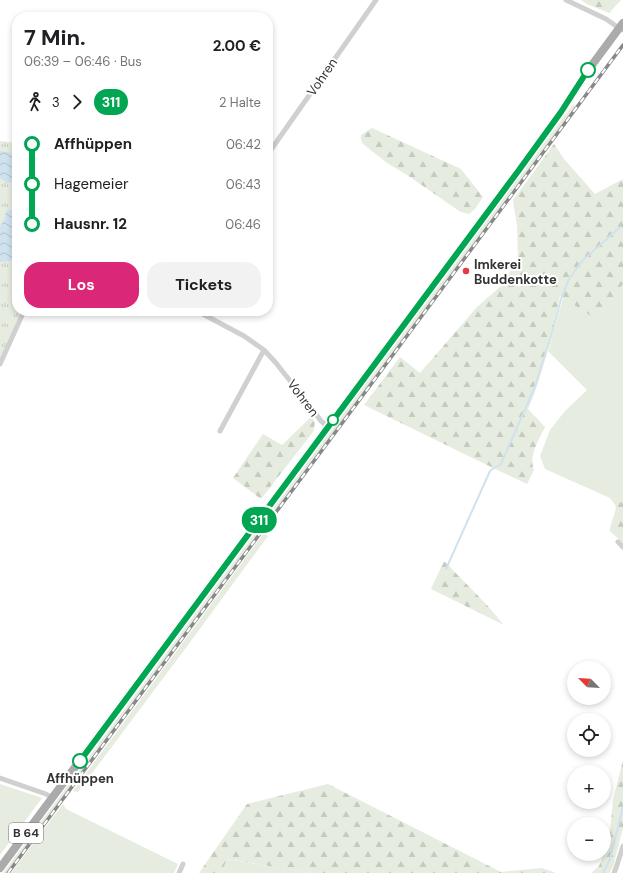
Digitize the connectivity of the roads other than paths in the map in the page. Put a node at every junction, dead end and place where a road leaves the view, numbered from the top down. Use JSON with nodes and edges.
{"nodes":[{"id":1,"x":376,"y":0,"type":"edge"},
{"id":2,"x":566,"y":0,"type":"edge"},
{"id":3,"x":622,"y":27,"type":"edge"},
{"id":4,"x":273,"y":147,"type":"edge"},
{"id":5,"x":22,"y":316,"type":"edge"},
{"id":6,"x":206,"y":316,"type":"edge"},
{"id":7,"x":264,"y":350,"type":"junction"},
{"id":8,"x":0,"y":364,"type":"edge"},
{"id":9,"x":328,"y":427,"type":"junction"},
{"id":10,"x":220,"y":431,"type":"dead end"},
{"id":11,"x":618,"y":542,"type":"dead end"},
{"id":12,"x":623,"y":547,"type":"edge"},
{"id":13,"x":0,"y":778,"type":"edge"},
{"id":14,"x":52,"y":798,"type":"junction"},
{"id":15,"x":623,"y":846,"type":"edge"},
{"id":16,"x":183,"y":864,"type":"dead end"},
{"id":17,"x":0,"y":868,"type":"edge"},
{"id":18,"x":179,"y":873,"type":"edge"},
{"id":19,"x":614,"y":873,"type":"edge"}],
"edges":[{"from":1,"to":4,"type":"street","name":"Vohren"},
{"from":2,"to":3,"type":"street"},
{"from":3,"to":9,"type":"main road","number":"B 64"},
{"from":5,"to":8,"type":"street"},
{"from":6,"to":7,"type":"street","name":"Vohren"},
{"from":7,"to":9,"type":"street","name":"Vohren"},
{"from":7,"to":10,"type":"street"},
{"from":9,"to":14,"type":"main road","number":"B 64"},
{"from":11,"to":12,"type":"street"},
{"from":13,"to":14,"type":"street"},
{"from":14,"to":17,"type":"main road","number":"B 64"},
{"from":15,"to":19,"type":"street"},
{"from":16,"to":18,"type":"street"}]}
